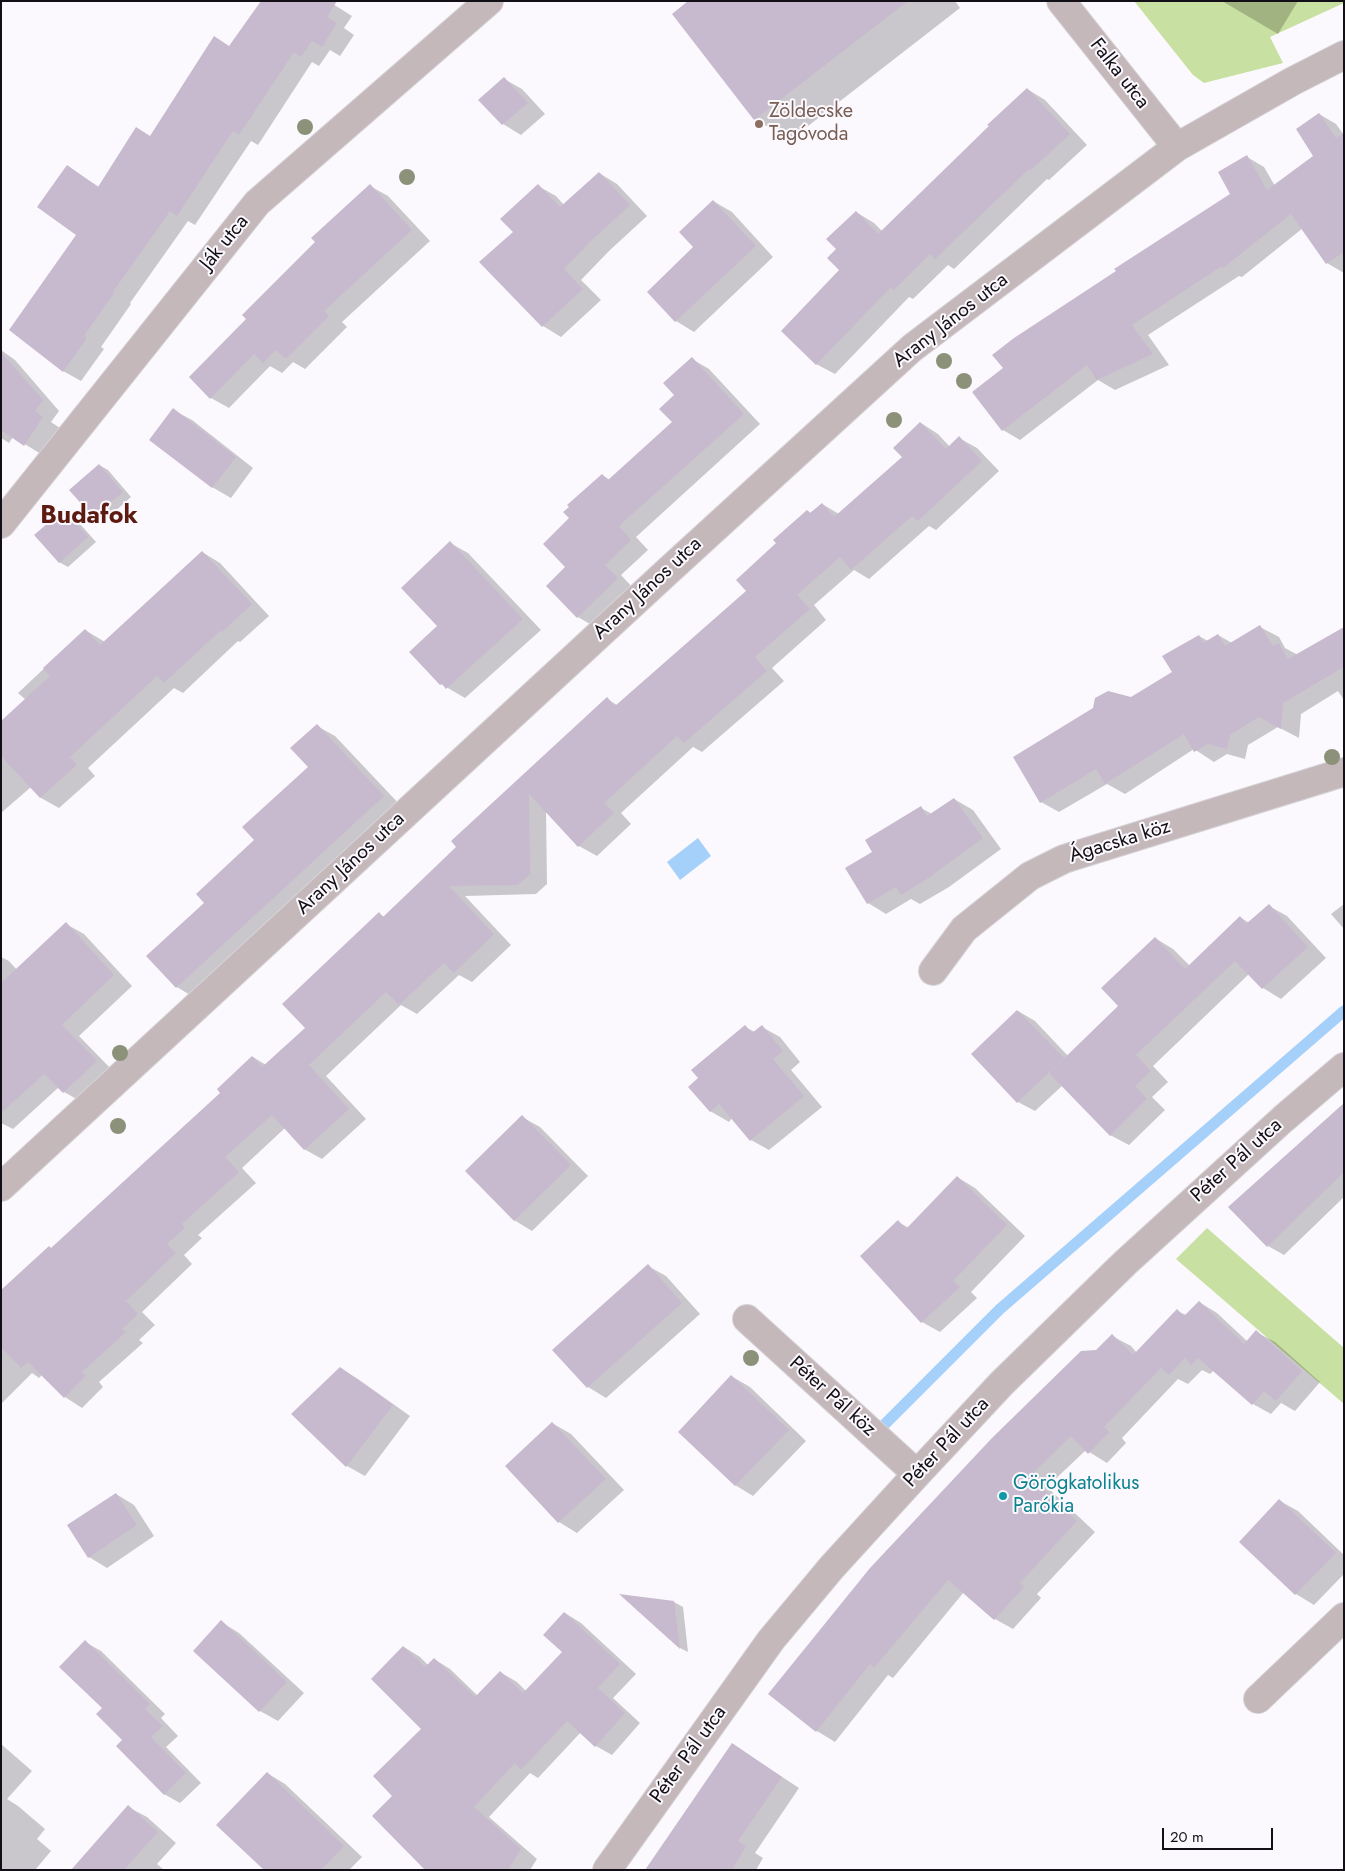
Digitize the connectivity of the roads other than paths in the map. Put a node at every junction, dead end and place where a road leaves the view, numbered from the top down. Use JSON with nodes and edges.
{"nodes":[{"id":1,"x":489,"y":1,"type":"edge"},
{"id":2,"x":1061,"y":1,"type":"edge"},
{"id":3,"x":1344,"y":55,"type":"edge"},
{"id":4,"x":1177,"y":147,"type":"junction"},
{"id":5,"x":4,"y":516,"type":"edge"},
{"id":6,"x":1344,"y":772,"type":"edge"},
{"id":7,"x":934,"y":971,"type":"dead end"},
{"id":8,"x":1344,"y":1067,"type":"edge"},
{"id":9,"x":1,"y":1187,"type":"edge"},
{"id":10,"x":747,"y":1319,"type":"dead end"},
{"id":11,"x":917,"y":1474,"type":"junction"},
{"id":12,"x":1344,"y":1617,"type":"edge"},
{"id":13,"x":1258,"y":1699,"type":"dead end"},
{"id":14,"x":606,"y":1870,"type":"edge"}],
"edges":[{"from":1,"to":5,"type":"street","name":"Ják utca"},
{"from":2,"to":4,"type":"street","name":"Falka utca"},
{"from":3,"to":4,"type":"street","name":"Arany János utca"},
{"from":4,"to":9,"type":"street","name":"Arany János utca"},
{"from":6,"to":7,"type":"street","name":"Ágacska köz"},
{"from":8,"to":11,"type":"street","name":"Péter Pál utca"},
{"from":10,"to":11,"type":"street","name":"Péter Pál köz"},
{"from":11,"to":14,"type":"street","name":"Péter Pál utca"},
{"from":12,"to":13,"type":"street"}]}
